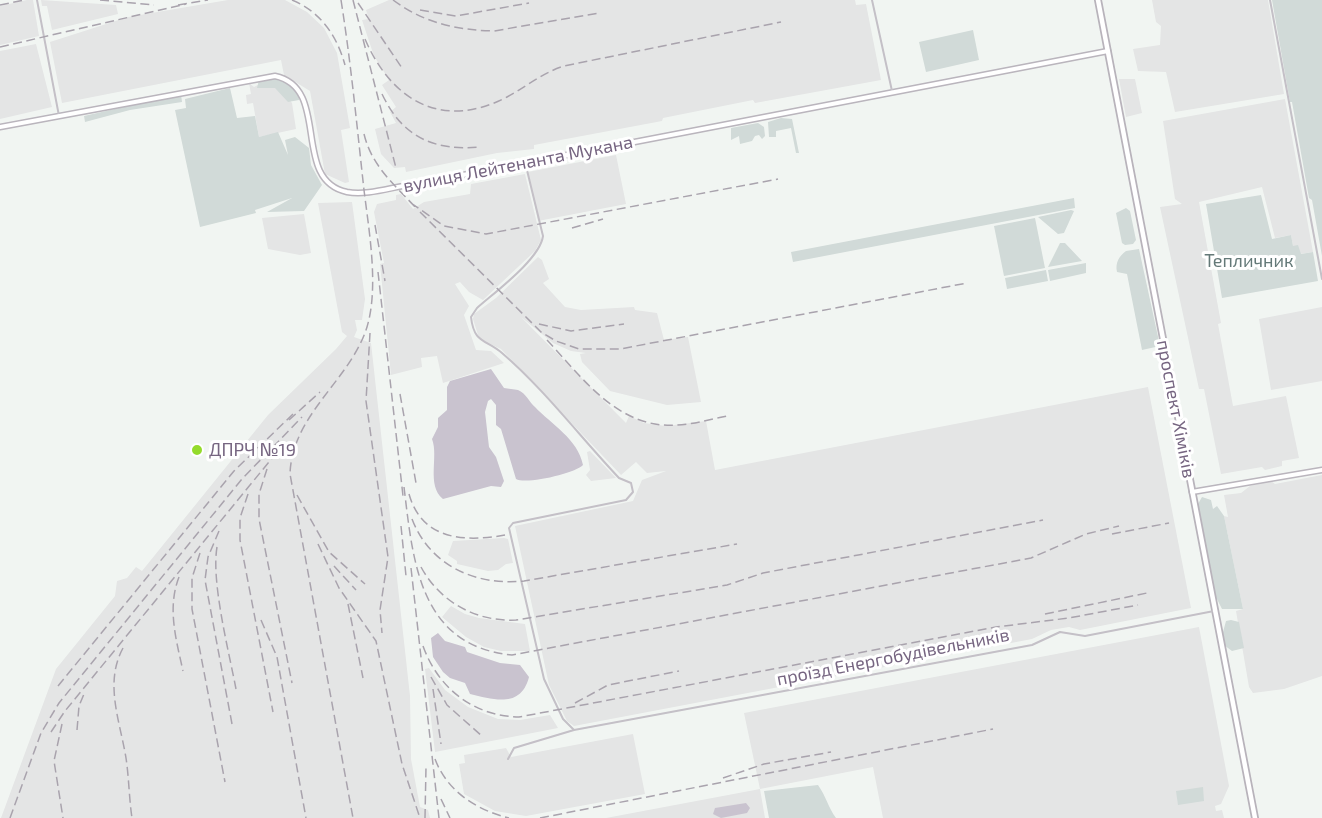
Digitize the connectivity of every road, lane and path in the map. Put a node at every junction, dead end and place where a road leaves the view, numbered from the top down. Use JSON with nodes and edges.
{"nodes":[{"id":1,"x":37,"y":0,"type":"edge"},
{"id":2,"x":872,"y":0,"type":"edge"},
{"id":3,"x":1098,"y":0,"type":"edge"},
{"id":4,"x":1270,"y":0,"type":"edge"},
{"id":5,"x":1108,"y":51,"type":"junction"},
{"id":6,"x":893,"y":93,"type":"junction"},
{"id":7,"x":59,"y":117,"type":"junction"},
{"id":8,"x":0,"y":127,"type":"edge"},
{"id":9,"x":525,"y":162,"type":"junction"},
{"id":10,"x":1322,"y":279,"type":"edge"},
{"id":11,"x":1322,"y":470,"type":"edge"},
{"id":12,"x":1192,"y":492,"type":"junction"},
{"id":13,"x":1214,"y":611,"type":"junction"},
{"id":14,"x":574,"y":730,"type":"junction"},
{"id":15,"x":508,"y":759,"type":"dead end"},
{"id":16,"x":1255,"y":818,"type":"edge"}],
"edges":[{"from":1,"to":7,"type":"street"},
{"from":2,"to":6,"type":"street"},
{"from":3,"to":5,"type":"main road","name":"проспект Хіміків"},
{"from":4,"to":10,"type":"street"},
{"from":5,"to":6,"type":"main road","name":"вулиця Лейтенанта Мукана"},
{"from":5,"to":12,"type":"main road","name":"проспект Хіміків"},
{"from":6,"to":9,"type":"main road","name":"вулиця Лейтенанта Мукана"},
{"from":7,"to":8,"type":"main road","name":"вулиця Лейтенанта Мукана"},
{"from":7,"to":9,"type":"main road","name":"вулиця Лейтенанта Мукана"},
{"from":9,"to":14,"type":"street"},
{"from":11,"to":12,"type":"main road"},
{"from":12,"to":13,"type":"main road","name":"проспект Хіміків"},
{"from":13,"to":14,"type":"street","name":"проїзд Енергобудівельників"},
{"from":13,"to":16,"type":"main road","name":"проспект Хіміків"},
{"from":14,"to":15,"type":"street","name":"проїзд Енергобудівельників"}]}
